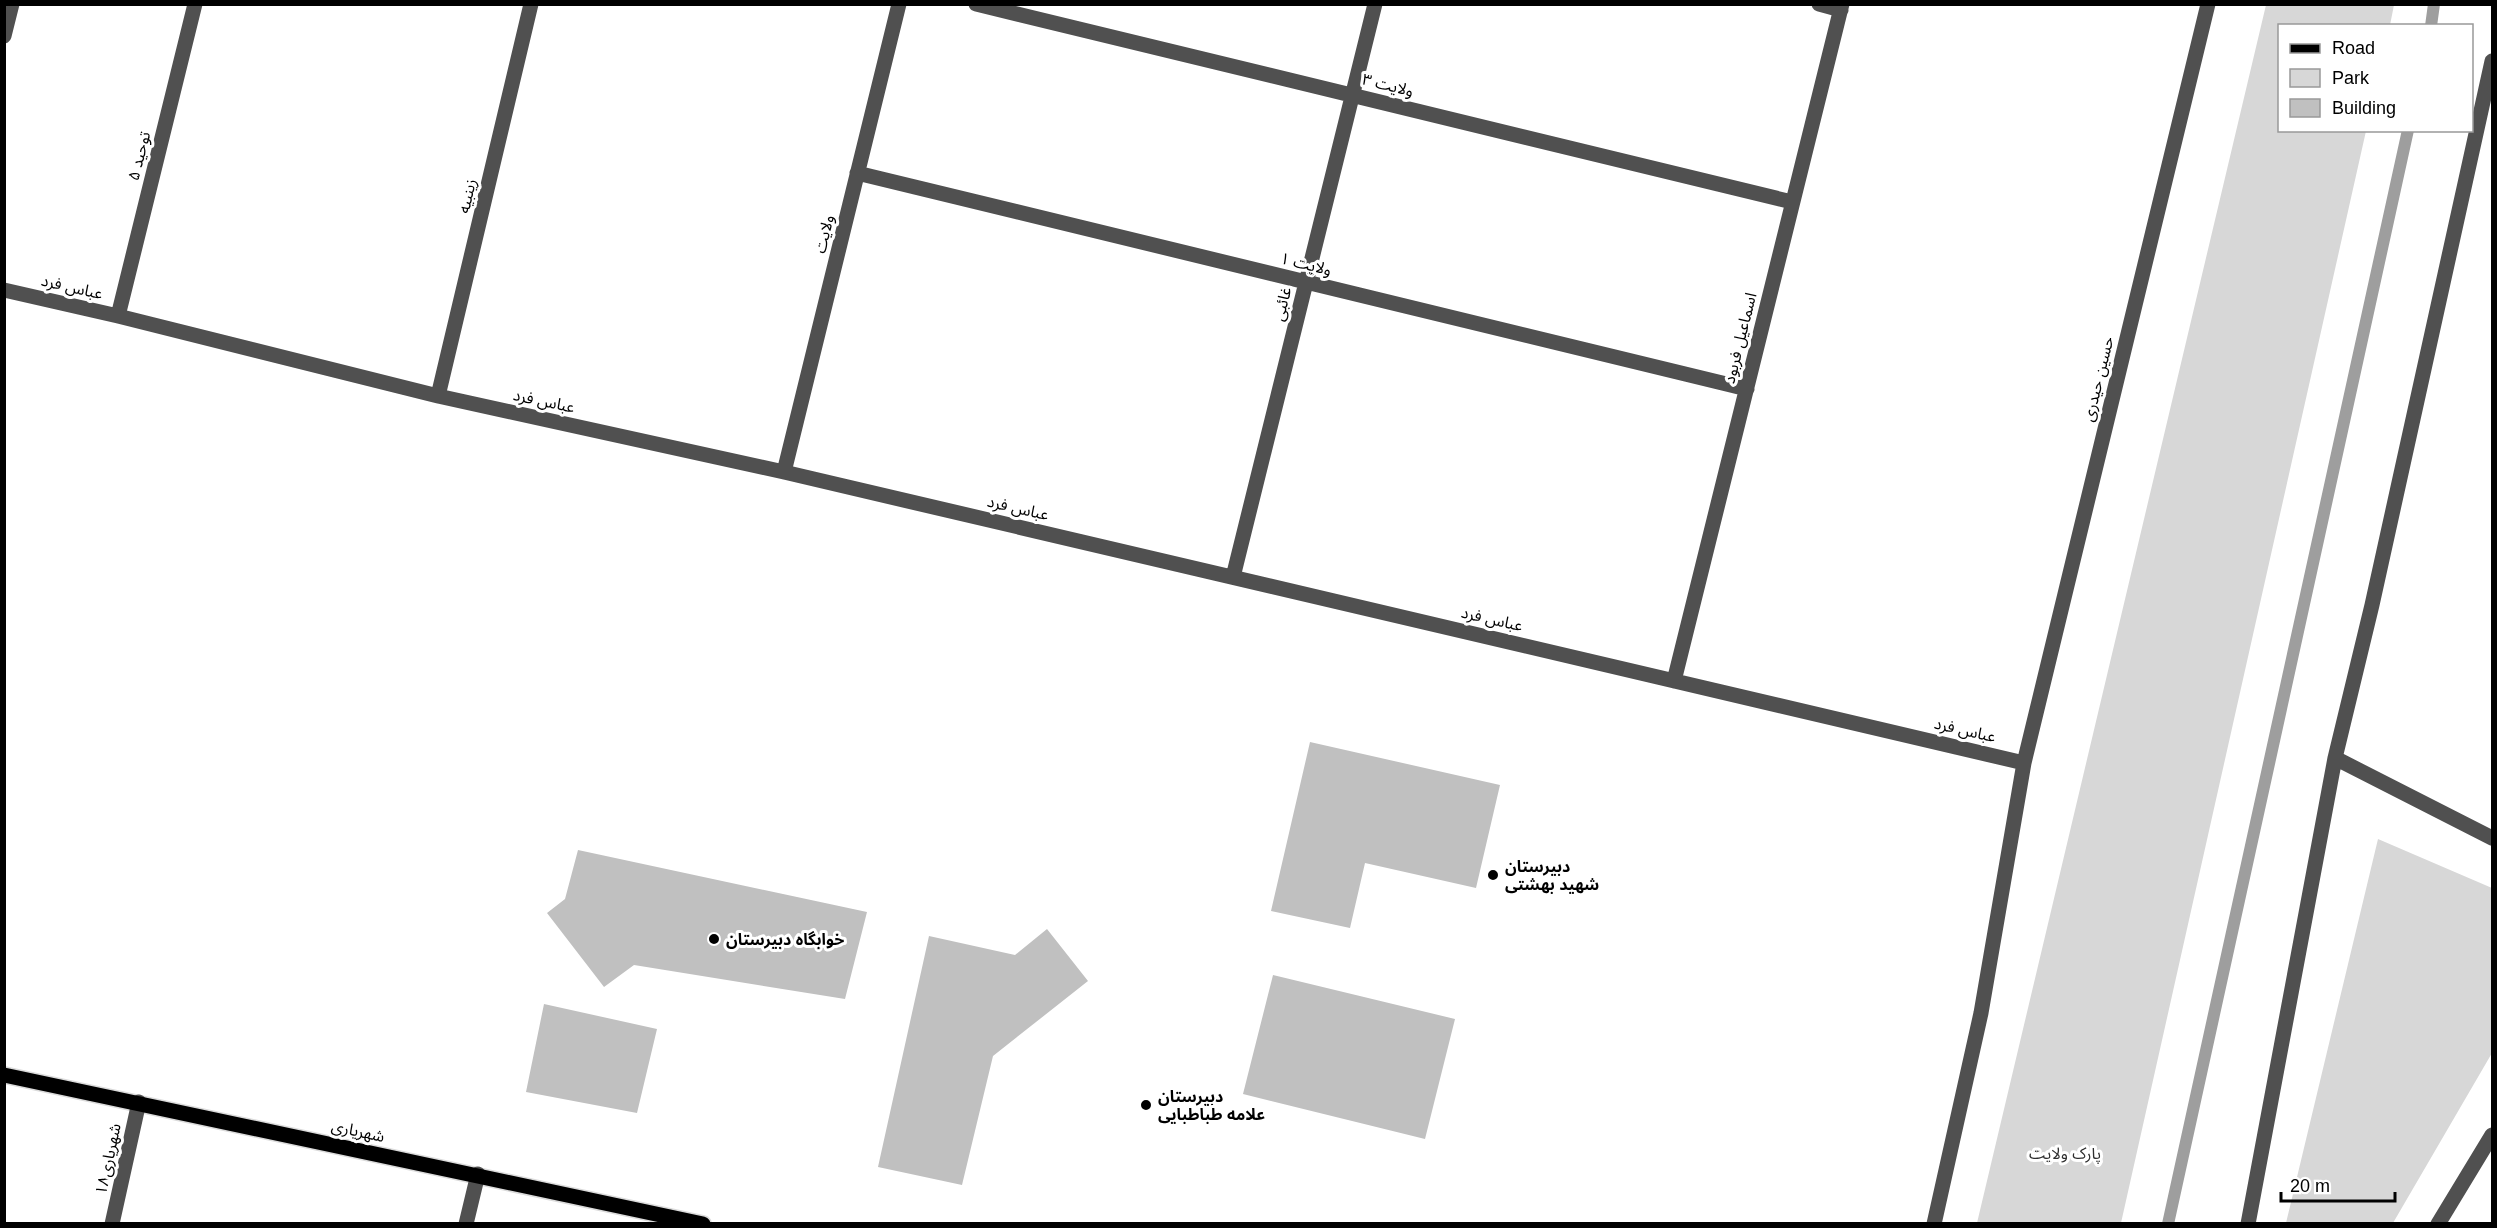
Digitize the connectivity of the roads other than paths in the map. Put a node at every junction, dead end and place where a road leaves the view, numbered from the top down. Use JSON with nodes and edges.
{"nodes":[{"id":1,"x":12,"y":4,"type":"edge"},
{"id":2,"x":195,"y":4,"type":"edge"},
{"id":3,"x":531,"y":4,"type":"edge"},
{"id":4,"x":899,"y":4,"type":"edge"},
{"id":5,"x":976,"y":4,"type":"edge"},
{"id":6,"x":1375,"y":4,"type":"edge"},
{"id":7,"x":1819,"y":4,"type":"edge"},
{"id":8,"x":2208,"y":4,"type":"edge"},
{"id":9,"x":1841,"y":7,"type":"edge"},
{"id":10,"x":4,"y":36,"type":"edge"},
{"id":11,"x":2493,"y":61,"type":"edge"},
{"id":12,"x":1352,"y":95,"type":"junction"},
{"id":13,"x":857,"y":173,"type":"junction"},
{"id":14,"x":1792,"y":202,"type":"junction"},
{"id":15,"x":1306,"y":282,"type":"junction"},
{"id":16,"x":4,"y":290,"type":"edge"},
{"id":17,"x":118,"y":316,"type":"junction"},
{"id":18,"x":1746,"y":389,"type":"junction"},
{"id":19,"x":438,"y":396,"type":"junction"},
{"id":20,"x":784,"y":472,"type":"junction"},
{"id":21,"x":1233,"y":577,"type":"junction"},
{"id":22,"x":1674,"y":681,"type":"junction"},
{"id":23,"x":2335,"y":758,"type":"junction"},
{"id":24,"x":2024,"y":763,"type":"junction"},
{"id":25,"x":2493,"y":838,"type":"edge"},
{"id":26,"x":4,"y":1075,"type":"edge"},
{"id":27,"x":139,"y":1102,"type":"junction"},
{"id":28,"x":2493,"y":1135,"type":"edge"},
{"id":29,"x":478,"y":1174,"type":"junction"},
{"id":30,"x":112,"y":1224,"type":"edge"},
{"id":31,"x":466,"y":1224,"type":"edge"},
{"id":32,"x":703,"y":1224,"type":"edge"},
{"id":33,"x":1934,"y":1224,"type":"edge"},
{"id":34,"x":2248,"y":1224,"type":"edge"},
{"id":35,"x":2438,"y":1224,"type":"edge"}],
"edges":[{"from":1,"to":10,"type":"street"},
{"from":2,"to":17,"type":"street","name":"توحید ۵"},
{"from":3,"to":19,"type":"street","name":"زینبیه"},
{"from":4,"to":13,"type":"street","name":"ولایت"},
{"from":5,"to":12,"type":"street","name":"ولایت ۳"},
{"from":6,"to":12,"type":"street","name":"غائبی"},
{"from":7,"to":9,"type":"street"},
{"from":8,"to":24,"type":"street","name":"حسین حیدری"},
{"from":9,"to":14,"type":"street","name":"اسماعیل فربود"},
{"from":11,"to":23,"type":"street"},
{"from":12,"to":14,"type":"street","name":"ولایت ۳"},
{"from":12,"to":15,"type":"street","name":"غائبی"},
{"from":13,"to":15,"type":"street","name":"ولایت ۱"},
{"from":13,"to":20,"type":"street","name":"ولایت"},
{"from":14,"to":18,"type":"street","name":"اسماعیل فربود"},
{"from":15,"to":18,"type":"street","name":"ولایت ۱"},
{"from":15,"to":21,"type":"street","name":"غائبی"},
{"from":16,"to":17,"type":"street","name":"عباس فرد"},
{"from":17,"to":19,"type":"street","name":"عباس فرد"},
{"from":18,"to":22,"type":"street","name":"اسماعیل فربود"},
{"from":19,"to":20,"type":"street","name":"عباس فرد"},
{"from":20,"to":21,"type":"street","name":"عباس فرد"},
{"from":21,"to":22,"type":"street","name":"عباس فرد"},
{"from":22,"to":24,"type":"street","name":"عباس فرد"},
{"from":23,"to":25,"type":"street"},
{"from":23,"to":34,"type":"street"},
{"from":24,"to":33,"type":"street","name":"حسین حیدری"},
{"from":26,"to":27,"type":"main road","name":"شهریاری"},
{"from":27,"to":29,"type":"main road","name":"شهریاری"},
{"from":27,"to":30,"type":"street","name":"شهریاری۱۸"},
{"from":28,"to":35,"type":"street"},
{"from":29,"to":31,"type":"street"},
{"from":29,"to":32,"type":"main road","name":"شهریاری"}]}
